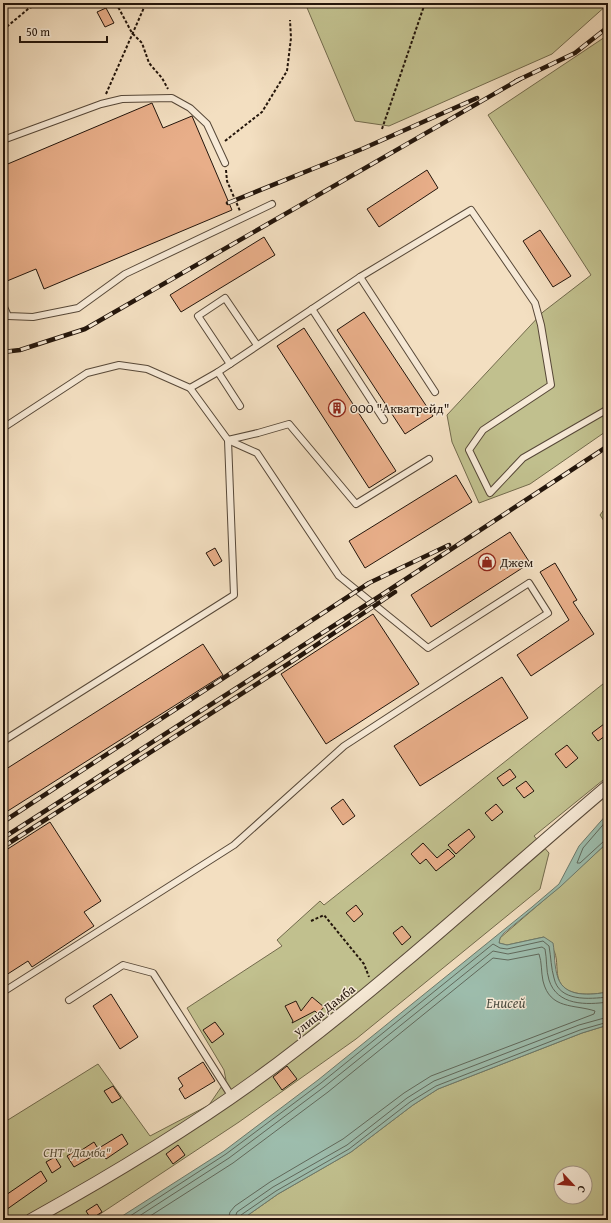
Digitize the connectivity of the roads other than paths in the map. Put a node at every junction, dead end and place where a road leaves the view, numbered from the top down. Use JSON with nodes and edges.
{"nodes":[{"id":1,"x":3,"y":140,"type":"edge"},
{"id":2,"x":225,"y":162,"type":"road end"},
{"id":3,"x":272,"y":204,"type":"dead end"},
{"id":4,"x":360,"y":277,"type":"junction"},
{"id":5,"x":3,"y":305,"type":"edge"},
{"id":6,"x":312,"y":309,"type":"junction"},
{"id":7,"x":257,"y":345,"type":"junction"},
{"id":8,"x":230,"y":364,"type":"junction"},
{"id":9,"x":218,"y":372,"type":"junction"},
{"id":10,"x":190,"y":388,"type":"junction"},
{"id":11,"x":435,"y":392,"type":"dead end"},
{"id":12,"x":240,"y":406,"type":"dead end"},
{"id":13,"x":608,"y":408,"type":"edge"},
{"id":14,"x":384,"y":420,"type":"dead end"},
{"id":15,"x":3,"y":428,"type":"edge"},
{"id":16,"x":228,"y":440,"type":"junction"},
{"id":17,"x":429,"y":459,"type":"dead end"},
{"id":18,"x":3,"y":741,"type":"edge"},
{"id":19,"x":608,"y":786,"type":"edge"},
{"id":20,"x":3,"y":992,"type":"edge"},
{"id":21,"x":69,"y":1000,"type":"dead end"},
{"id":22,"x":232,"y":1097,"type":"junction"},
{"id":23,"x":31,"y":1220,"type":"edge"}],
"edges":[{"from":1,"to":2,"type":"lane"},
{"from":3,"to":5,"type":"lane"},
{"from":4,"to":6,"type":"lane"},
{"from":4,"to":11,"type":"lane"},
{"from":4,"to":13,"type":"lane"},
{"from":6,"to":7,"type":"lane"},
{"from":6,"to":14,"type":"lane"},
{"from":7,"to":8,"type":"lane"},
{"from":7,"to":8,"type":"lane"},
{"from":8,"to":9,"type":"lane"},
{"from":9,"to":10,"type":"lane"},
{"from":9,"to":12,"type":"lane"},
{"from":10,"to":15,"type":"lane"},
{"from":10,"to":16,"type":"lane"},
{"from":16,"to":17,"type":"lane"},
{"from":16,"to":18,"type":"lane"},
{"from":16,"to":20,"type":"lane"},
{"from":19,"to":22,"type":"street","name":"улица Дамба"},
{"from":21,"to":22,"type":"lane"},
{"from":22,"to":23,"type":"street","name":"улица Дамба"}]}
